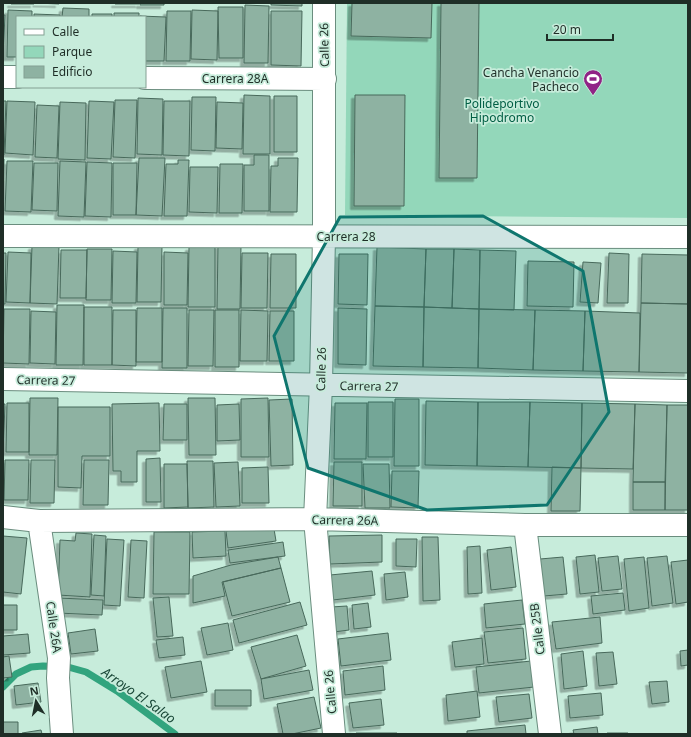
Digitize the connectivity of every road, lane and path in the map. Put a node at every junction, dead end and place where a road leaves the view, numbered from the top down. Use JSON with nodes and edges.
{"nodes":[{"id":1,"x":324,"y":3,"type":"edge"},
{"id":2,"x":3,"y":77,"type":"edge"},
{"id":3,"x":16,"y":77,"type":"edge"},
{"id":4,"x":146,"y":78,"type":"edge"},
{"id":5,"x":325,"y":79,"type":"junction"},
{"id":6,"x":3,"y":236,"type":"edge"},
{"id":7,"x":324,"y":236,"type":"junction"},
{"id":8,"x":688,"y":237,"type":"edge"},
{"id":9,"x":3,"y":379,"type":"edge"},
{"id":10,"x":321,"y":386,"type":"junction"},
{"id":11,"x":688,"y":391,"type":"edge"},
{"id":12,"x":3,"y":517,"type":"edge"},
{"id":13,"x":315,"y":519,"type":"junction"},
{"id":14,"x":39,"y":521,"type":"junction"},
{"id":15,"x":525,"y":525,"type":"junction"},
{"id":16,"x":688,"y":525,"type":"edge"},
{"id":17,"x":62,"y":734,"type":"edge"},
{"id":18,"x":334,"y":734,"type":"edge"},
{"id":19,"x":550,"y":734,"type":"edge"}],
"edges":[{"from":1,"to":5,"type":"street","name":"Calle 26"},
{"from":2,"to":3,"type":"street"},
{"from":4,"to":5,"type":"street","name":"Carrera 28A"},
{"from":5,"to":7,"type":"street","name":"Calle 26"},
{"from":6,"to":7,"type":"street","name":"Carrera 28"},
{"from":7,"to":8,"type":"street","name":"Carrera 28"},
{"from":7,"to":10,"type":"street","name":"Calle 26"},
{"from":9,"to":10,"type":"street","name":"Carrera 27"},
{"from":10,"to":11,"type":"street","name":"Carrera 27"},
{"from":10,"to":13,"type":"street","name":"Calle 26"},
{"from":12,"to":14,"type":"street","name":"Carrera 26A"},
{"from":13,"to":14,"type":"street","name":"Carrera 26A"},
{"from":13,"to":15,"type":"street","name":"Carrera 26A"},
{"from":13,"to":18,"type":"street","name":"Calle 26"},
{"from":14,"to":17,"type":"street","name":"Calle 26A"},
{"from":15,"to":16,"type":"street","name":"Carrera 26A"},
{"from":15,"to":19,"type":"street","name":"Calle 25B"}]}
